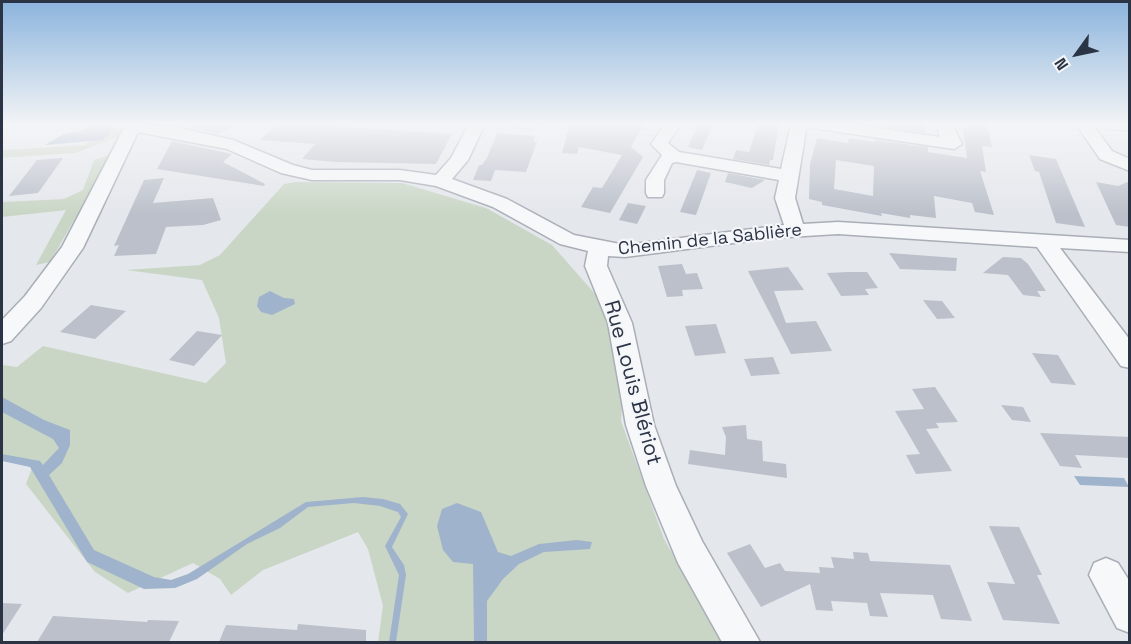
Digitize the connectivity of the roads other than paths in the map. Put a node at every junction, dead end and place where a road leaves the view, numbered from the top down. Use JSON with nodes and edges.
{"nodes":[{"id":1,"x":119,"y":154,"type":"edge"},
{"id":2,"x":253,"y":154,"type":"edge"},
{"id":3,"x":462,"y":154,"type":"edge"},
{"id":4,"x":672,"y":154,"type":"edge"},
{"id":5,"x":793,"y":154,"type":"edge"},
{"id":6,"x":1105,"y":154,"type":"edge"},
{"id":7,"x":674,"y":156,"type":"junction"},
{"id":8,"x":1130,"y":166,"type":"edge"},
{"id":9,"x":788,"y":176,"type":"junction"},
{"id":10,"x":440,"y":182,"type":"junction"},
{"id":11,"x":655,"y":193,"type":"dead end"},
{"id":12,"x":797,"y":230,"type":"junction"},
{"id":13,"x":1044,"y":241,"type":"junction"},
{"id":14,"x":1130,"y":246,"type":"edge"},
{"id":15,"x":599,"y":249,"type":"junction"},
{"id":16,"x":2,"y":335,"type":"edge"},
{"id":17,"x":1130,"y":359,"type":"edge"},
{"id":18,"x":1106,"y":575,"type":"dead end"},
{"id":19,"x":1130,"y":615,"type":"edge"},
{"id":20,"x":742,"y":642,"type":"edge"}],
"edges":[{"from":1,"to":16,"type":"street"},
{"from":2,"to":10,"type":"street","name":"Chemin de la Sablière"},
{"from":3,"to":10,"type":"street"},
{"from":4,"to":7,"type":"street"},
{"from":5,"to":9,"type":"street"},
{"from":6,"to":8,"type":"street"},
{"from":7,"to":9,"type":"street"},
{"from":7,"to":11,"type":"street"},
{"from":9,"to":12,"type":"street"},
{"from":10,"to":15,"type":"street","name":"Chemin de la Sablière"},
{"from":12,"to":13,"type":"street","name":"Chemin de la Sablière"},
{"from":12,"to":15,"type":"street","name":"Chemin de la Sablière"},
{"from":13,"to":14,"type":"street","name":"Chemin de la Sablière"},
{"from":13,"to":17,"type":"street"},
{"from":15,"to":20,"type":"street","name":"Rue Louis Blériot"},
{"from":18,"to":19,"type":"street"}]}
